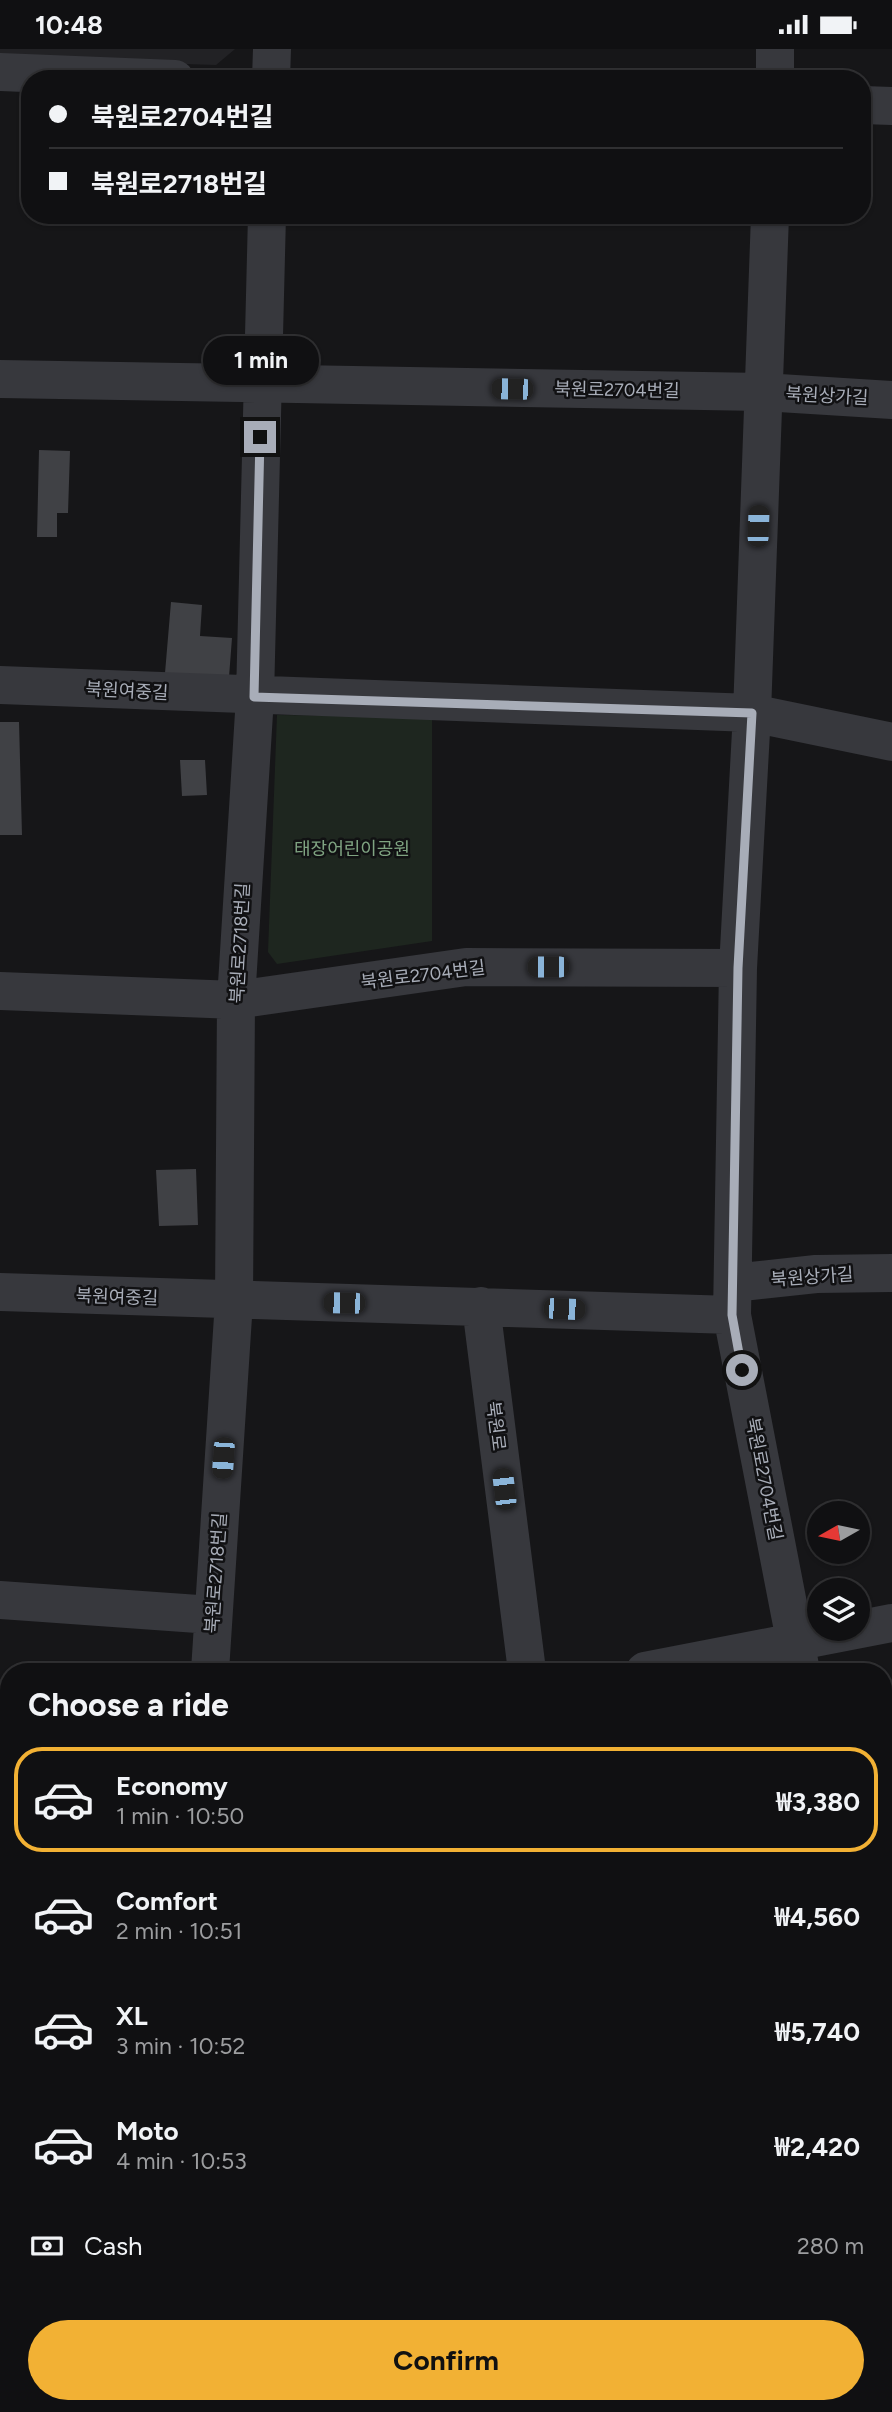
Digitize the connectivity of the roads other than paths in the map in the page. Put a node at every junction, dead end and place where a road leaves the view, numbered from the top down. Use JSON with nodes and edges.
{"nodes":[{"id":1,"x":272,"y":49,"type":"edge"},
{"id":2,"x":775,"y":49,"type":"edge"},
{"id":3,"x":271,"y":70,"type":"edge"},
{"id":4,"x":775,"y":70,"type":"edge"},
{"id":5,"x":0,"y":72,"type":"edge"},
{"id":6,"x":21,"y":73,"type":"edge"},
{"id":7,"x":871,"y":105,"type":"edge"},
{"id":8,"x":892,"y":106,"type":"edge"},
{"id":9,"x":267,"y":224,"type":"edge"},
{"id":10,"x":770,"y":224,"type":"edge"},
{"id":11,"x":0,"y":379,"type":"edge"},
{"id":12,"x":261,"y":385,"type":"junction"},
{"id":13,"x":763,"y":392,"type":"junction"},
{"id":14,"x":892,"y":400,"type":"edge"},
{"id":15,"x":0,"y":685,"type":"edge"},
{"id":16,"x":254,"y":697,"type":"junction"},
{"id":17,"x":752,"y":713,"type":"junction"},
{"id":18,"x":892,"y":742,"type":"edge"},
{"id":19,"x":738,"y":968,"type":"junction"},
{"id":20,"x":0,"y":991,"type":"edge"},
{"id":21,"x":236,"y":1000,"type":"junction"},
{"id":22,"x":892,"y":1273,"type":"edge"},
{"id":23,"x":0,"y":1292,"type":"edge"},
{"id":24,"x":732,"y":1299,"type":"junction"},
{"id":25,"x":234,"y":1301,"type":"junction"},
{"id":26,"x":481,"y":1306,"type":"junction"},
{"id":27,"x":0,"y":1600,"type":"edge"},
{"id":28,"x":212,"y":1615,"type":"junction"},
{"id":29,"x":892,"y":1623,"type":"edge"},
{"id":30,"x":798,"y":1657,"type":"edge"},
{"id":31,"x":210,"y":1663,"type":"edge"},
{"id":32,"x":526,"y":1663,"type":"edge"},
{"id":33,"x":732,"y":1663,"type":"edge"}],
"edges":[{"from":1,"to":3,"type":"street"},
{"from":2,"to":4,"type":"street"},
{"from":5,"to":6,"type":"street"},
{"from":7,"to":8,"type":"street"},
{"from":9,"to":12,"type":"street","name":"북원로2718번길"},
{"from":10,"to":13,"type":"street","name":"북원로2704번길"},
{"from":11,"to":12,"type":"street","name":"북원로2704번길"},
{"from":12,"to":13,"type":"street","name":"북원로2704번길"},
{"from":12,"to":16,"type":"street","name":"북원로2718번길"},
{"from":13,"to":14,"type":"street","name":"북원상가길"},
{"from":13,"to":17,"type":"street","name":"북원로2704번길"},
{"from":15,"to":16,"type":"street","name":"북원여중길"},
{"from":16,"to":17,"type":"street"},
{"from":16,"to":21,"type":"street","name":"북원로2718번길"},
{"from":17,"to":18,"type":"street"},
{"from":17,"to":19,"type":"street","name":"북원로2704번길"},
{"from":19,"to":21,"type":"street","name":"북원로2704번길"},
{"from":19,"to":24,"type":"street","name":"북원로2704번길"},
{"from":20,"to":21,"type":"street"},
{"from":21,"to":25,"type":"street","name":"북원로2718번길"},
{"from":22,"to":24,"type":"street","name":"북원상가길"},
{"from":23,"to":25,"type":"street","name":"북원여중길"},
{"from":24,"to":26,"type":"street"},
{"from":24,"to":30,"type":"street","name":"북원로2704번길"},
{"from":25,"to":26,"type":"street"},
{"from":25,"to":28,"type":"street","name":"북원로2718번길"},
{"from":26,"to":32,"type":"street","name":"북원로"},
{"from":27,"to":28,"type":"street"},
{"from":28,"to":31,"type":"street","name":"북원로2718번길"},
{"from":29,"to":30,"type":"street"},
{"from":30,"to":33,"type":"street"}]}
